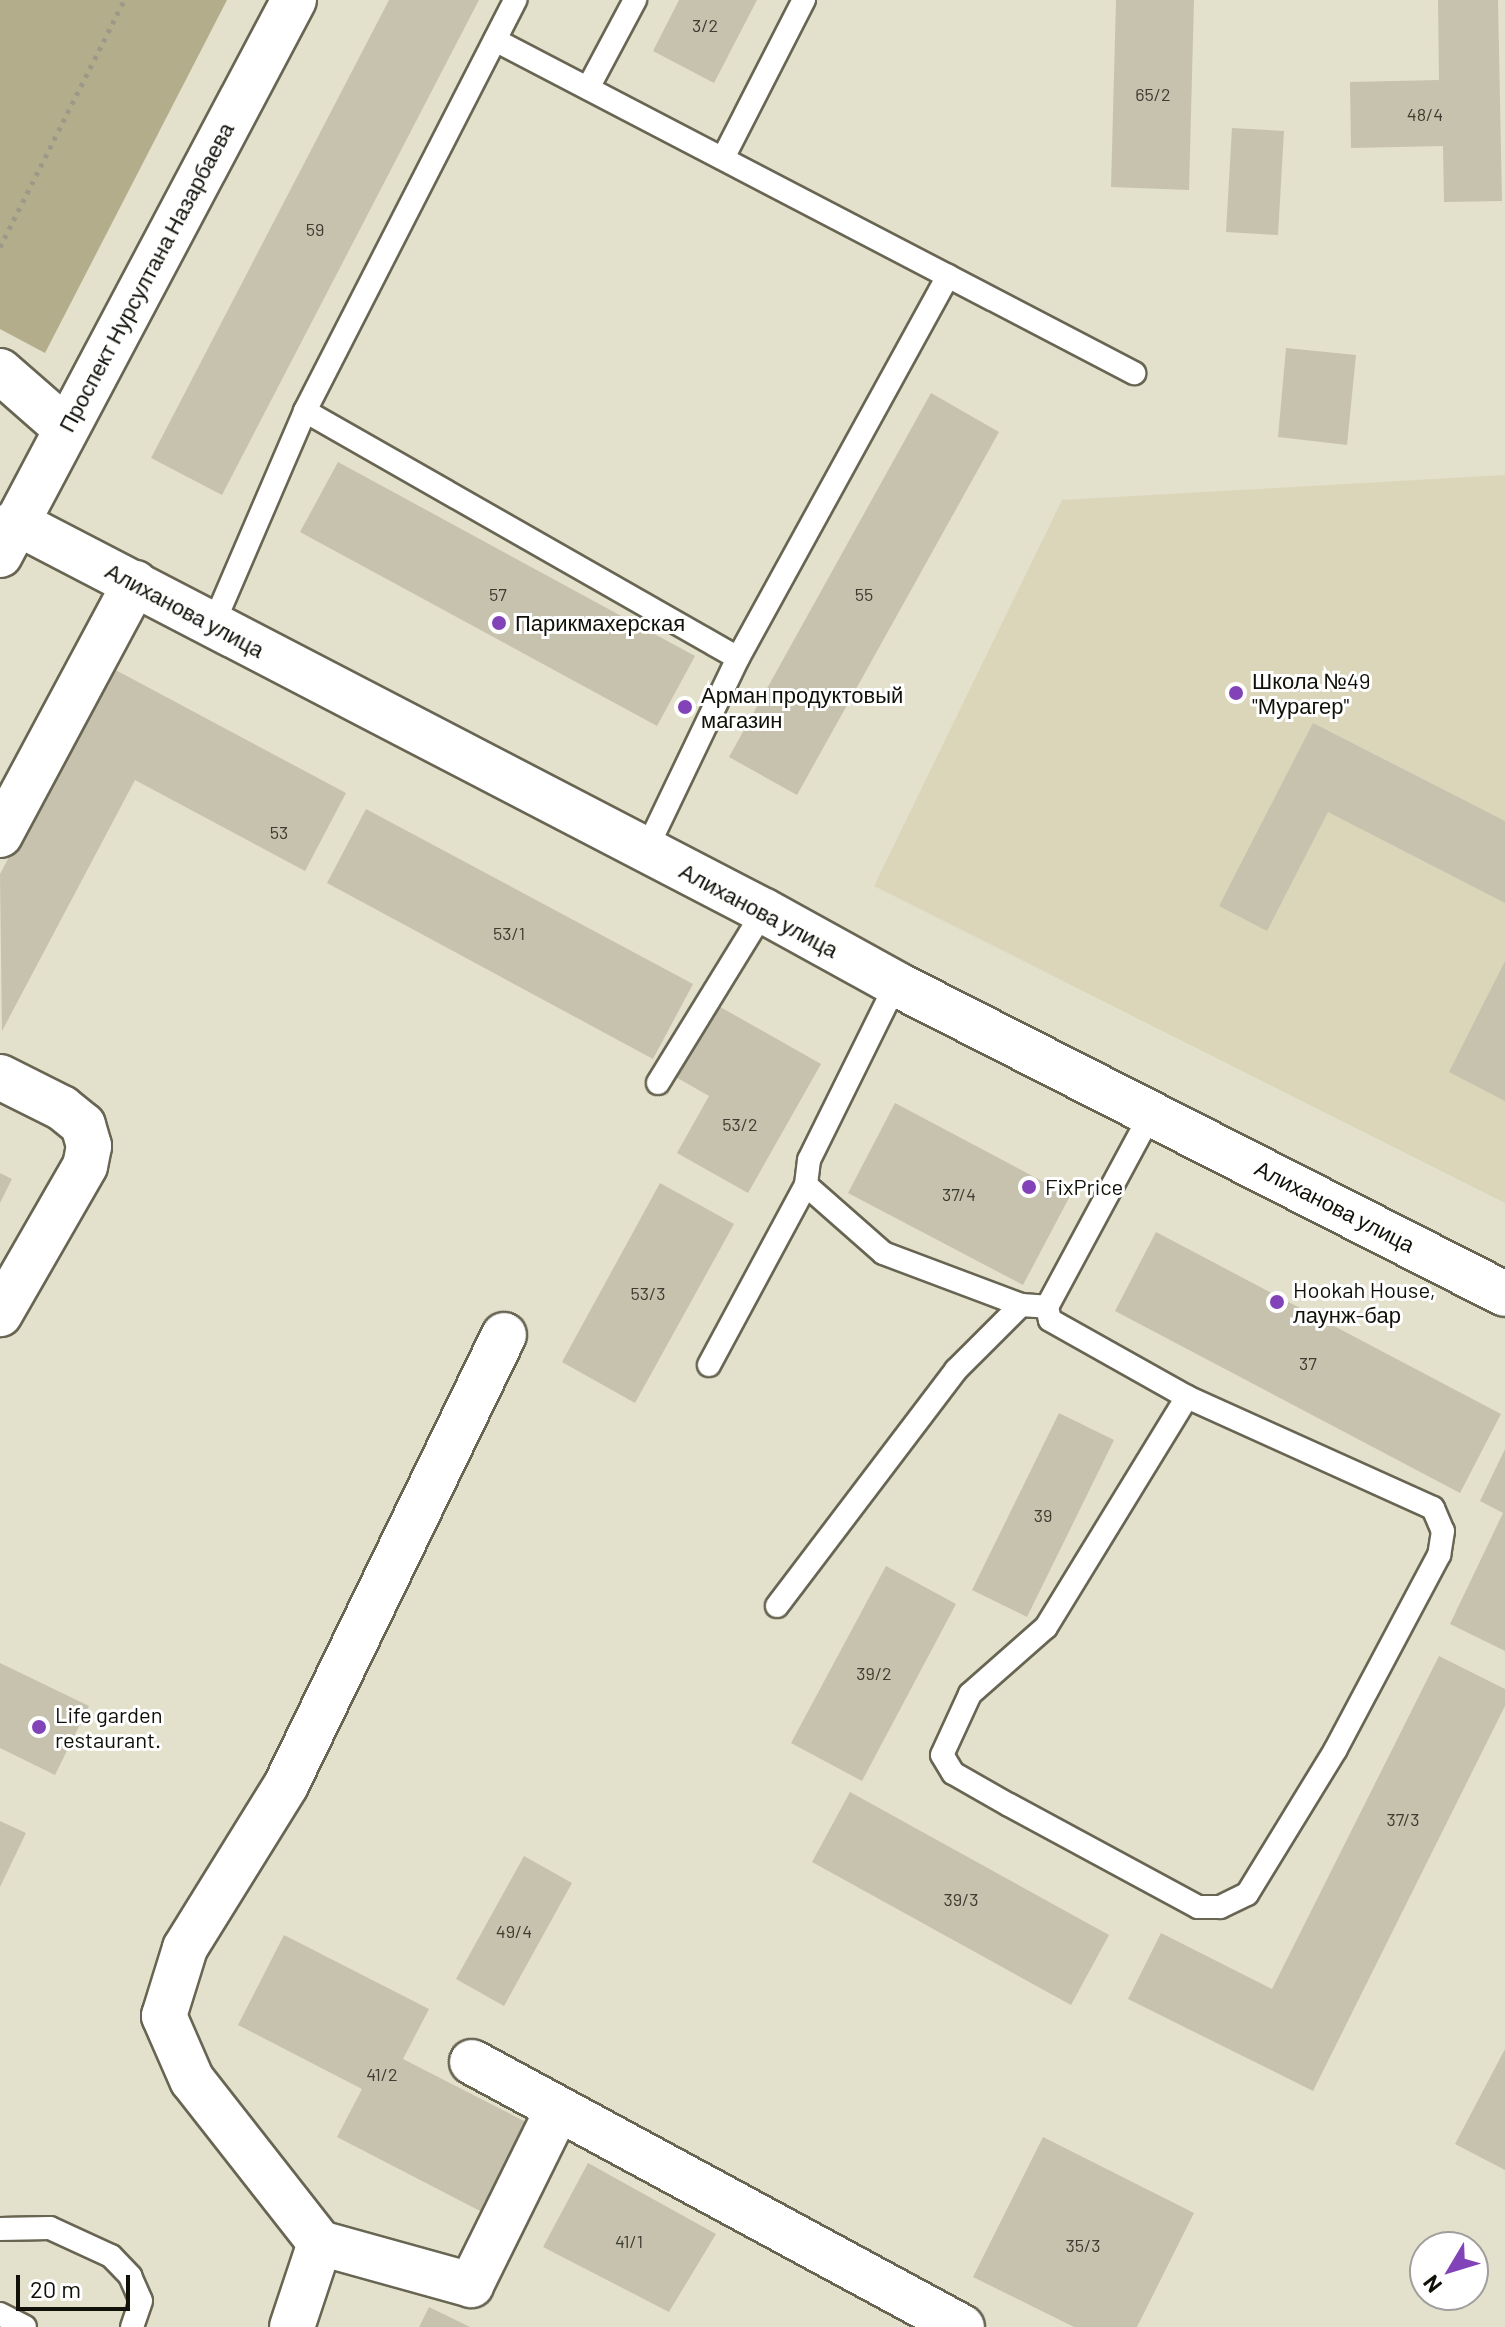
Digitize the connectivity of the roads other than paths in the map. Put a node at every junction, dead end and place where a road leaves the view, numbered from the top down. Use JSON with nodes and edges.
{"nodes":[{"id":1,"x":294,"y":0,"type":"edge"},
{"id":2,"x":515,"y":0,"type":"edge"},
{"id":3,"x":635,"y":0,"type":"edge"},
{"id":4,"x":804,"y":0,"type":"edge"},
{"id":5,"x":495,"y":40,"type":"junction"},
{"id":6,"x":588,"y":88,"type":"junction"},
{"id":7,"x":723,"y":158,"type":"junction"},
{"id":8,"x":948,"y":276,"type":"junction"},
{"id":9,"x":0,"y":371,"type":"edge"},
{"id":10,"x":1134,"y":373,"type":"dead end"},
{"id":11,"x":305,"y":411,"type":"junction"},
{"id":12,"x":65,"y":428,"type":"junction"},
{"id":13,"x":7,"y":539,"type":"edge"},
{"id":14,"x":135,"y":583,"type":"junction"},
{"id":15,"x":213,"y":625,"type":"junction"},
{"id":16,"x":738,"y":658,"type":"junction"},
{"id":17,"x":0,"y":835,"type":"edge"},
{"id":18,"x":646,"y":850,"type":"junction"},
{"id":19,"x":764,"y":911,"type":"junction"},
{"id":20,"x":896,"y":984,"type":"junction"},
{"id":21,"x":0,"y":1077,"type":"edge"},
{"id":22,"x":658,"y":1083,"type":"dead end"},
{"id":23,"x":1152,"y":1112,"type":"junction"},
{"id":24,"x":806,"y":1185,"type":"junction"},
{"id":25,"x":1505,"y":1294,"type":"edge"},
{"id":26,"x":1021,"y":1305,"type":"junction"},
{"id":27,"x":1047,"y":1307,"type":"junction"},
{"id":28,"x":0,"y":1314,"type":"edge"},
{"id":29,"x":504,"y":1335,"type":"dead end"},
{"id":30,"x":709,"y":1365,"type":"dead end"},
{"id":31,"x":1187,"y":1397,"type":"junction"},
{"id":32,"x":777,"y":1606,"type":"dead end"},
{"id":33,"x":472,"y":2062,"type":"dead end"},
{"id":34,"x":558,"y":2109,"type":"junction"},
{"id":35,"x":0,"y":2229,"type":"edge"},
{"id":36,"x":320,"y":2243,"type":"junction"},
{"id":37,"x":0,"y":2314,"type":"edge"},
{"id":38,"x":25,"y":2327,"type":"edge"},
{"id":39,"x":132,"y":2327,"type":"edge"},
{"id":40,"x":292,"y":2327,"type":"edge"},
{"id":41,"x":962,"y":2327,"type":"edge"}],
"edges":[{"from":1,"to":12,"type":"street","name":"Проспект Нурсултана Назарбаева"},
{"from":2,"to":5,"type":"lane"},
{"from":3,"to":6,"type":"lane"},
{"from":4,"to":7,"type":"lane"},
{"from":5,"to":6,"type":"lane"},
{"from":5,"to":11,"type":"lane"},
{"from":6,"to":7,"type":"lane"},
{"from":7,"to":8,"type":"lane"},
{"from":8,"to":10,"type":"lane"},
{"from":8,"to":16,"type":"lane"},
{"from":9,"to":12,"type":"street"},
{"from":11,"to":15,"type":"lane"},
{"from":11,"to":16,"type":"lane"},
{"from":12,"to":13,"type":"street","name":"Проспект Нурсултана Назарбаева"},
{"from":13,"to":14,"type":"street","name":"Алиханова улица"},
{"from":14,"to":15,"type":"street","name":"Алиханова улица"},
{"from":14,"to":17,"type":"street"},
{"from":15,"to":18,"type":"street","name":"Алиханова улица"},
{"from":16,"to":18,"type":"lane"},
{"from":18,"to":19,"type":"street","name":"Алиханова улица"},
{"from":19,"to":20,"type":"street","name":"Алиханова улица"},
{"from":19,"to":22,"type":"lane"},
{"from":20,"to":23,"type":"street","name":"Алиханова улица"},
{"from":20,"to":24,"type":"lane"},
{"from":21,"to":28,"type":"street"},
{"from":23,"to":25,"type":"street","name":"Алиханова улица"},
{"from":23,"to":27,"type":"lane"},
{"from":24,"to":26,"type":"lane"},
{"from":24,"to":30,"type":"lane"},
{"from":26,"to":27,"type":"lane"},
{"from":26,"to":32,"type":"lane"},
{"from":27,"to":31,"type":"lane"},
{"from":29,"to":36,"type":"street"},
{"from":31,"to":31,"type":"lane"},
{"from":33,"to":34,"type":"street"},
{"from":34,"to":36,"type":"street"},
{"from":34,"to":41,"type":"street"},
{"from":35,"to":39,"type":"lane"},
{"from":36,"to":40,"type":"street"},
{"from":37,"to":38,"type":"lane"}]}
